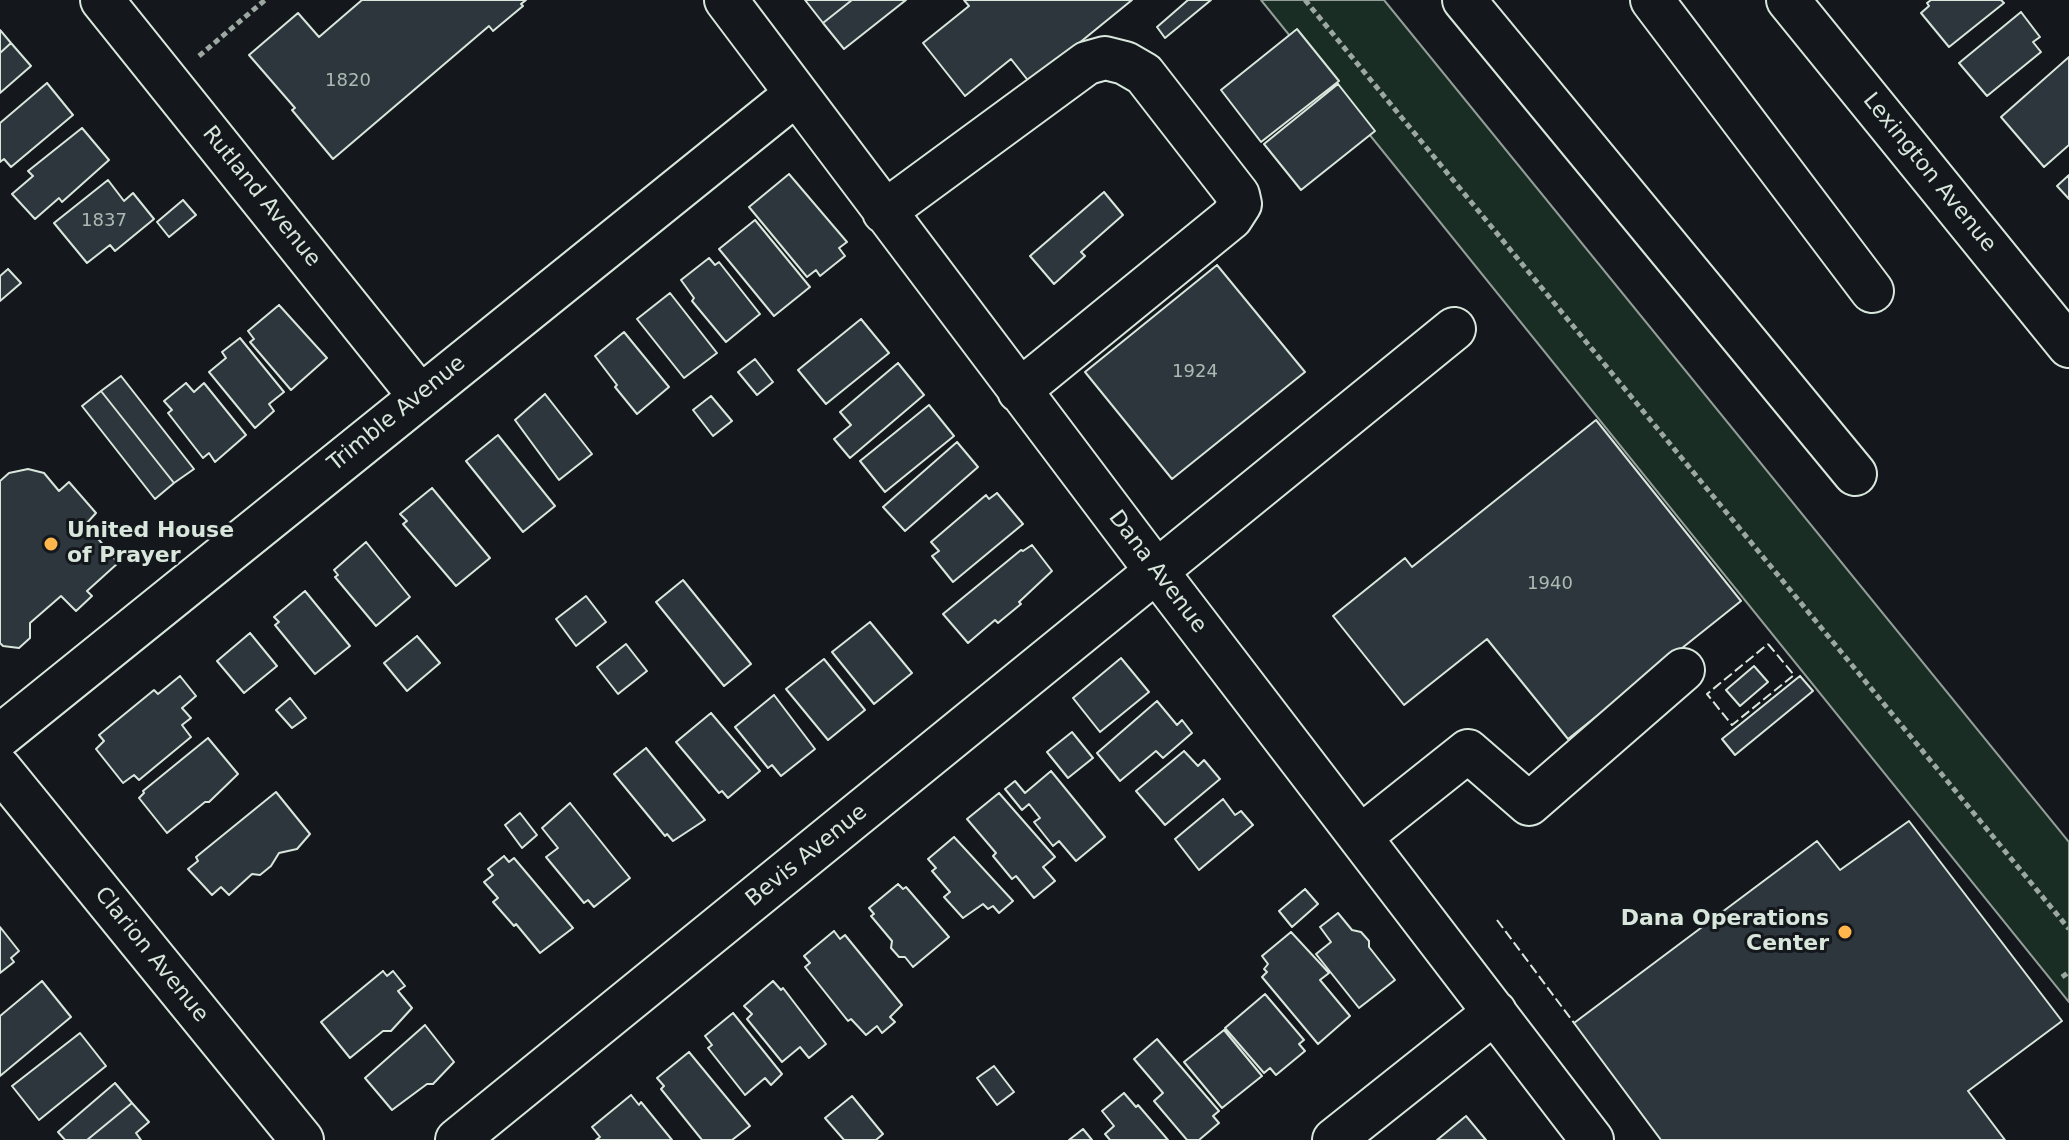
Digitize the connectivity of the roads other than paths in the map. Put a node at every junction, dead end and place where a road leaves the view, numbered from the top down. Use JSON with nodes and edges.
{"nodes":[{"id":1,"x":102,"y":0,"type":"edge"},
{"id":2,"x":726,"y":0,"type":"edge"},
{"id":3,"x":1464,"y":0,"type":"edge"},
{"id":4,"x":1652,"y":0,"type":"edge"},
{"id":5,"x":1788,"y":0,"type":"edge"},
{"id":6,"x":796,"y":94,"type":"junction"},
{"id":7,"x":884,"y":212,"type":"junction"},
{"id":8,"x":1872,"y":291,"type":"dead end"},
{"id":9,"x":1454,"y":329,"type":"dead end"},
{"id":10,"x":2069,"y":346,"type":"edge"},
{"id":11,"x":1019,"y":391,"type":"junction"},
{"id":12,"x":419,"y":395,"type":"junction"},
{"id":13,"x":1855,"y":474,"type":"dead end"},
{"id":14,"x":1157,"y":572,"type":"junction"},
{"id":15,"x":1683,"y":670,"type":"dead end"},
{"id":16,"x":0,"y":736,"type":"edge"},
{"id":17,"x":0,"y":769,"type":"edge"},
{"id":18,"x":1360,"y":837,"type":"junction"},
{"id":19,"x":1495,"y":1012,"type":"junction"},
{"id":20,"x":302,"y":1140,"type":"edge"},
{"id":21,"x":457,"y":1140,"type":"edge"},
{"id":22,"x":1334,"y":1140,"type":"edge"},
{"id":23,"x":1592,"y":1140,"type":"edge"}],
"edges":[{"from":1,"to":12,"type":"street","name":"Rutland Avenue"},
{"from":2,"to":6,"type":"street","name":"Dana Avenue"},
{"from":3,"to":13,"type":"street"},
{"from":4,"to":8,"type":"street"},
{"from":5,"to":10,"type":"street","name":"Lexington Avenue"},
{"from":6,"to":7,"type":"street","name":"Dana Avenue"},
{"from":6,"to":12,"type":"street","name":"Trimble Avenue"},
{"from":7,"to":11,"type":"street","name":"Dana Avenue"},
{"from":7,"to":11,"type":"street"},
{"from":9,"to":14,"type":"street","name":"Bevis Avenue"},
{"from":11,"to":14,"type":"street","name":"Dana Avenue"},
{"from":12,"to":16,"type":"street","name":"Trimble Avenue"},
{"from":14,"to":18,"type":"street","name":"Dana Avenue"},
{"from":14,"to":21,"type":"street","name":"Bevis Avenue"},
{"from":15,"to":18,"type":"street"},
{"from":17,"to":20,"type":"street","name":"Clarion Avenue"},
{"from":18,"to":19,"type":"street","name":"Dana Avenue"},
{"from":19,"to":22,"type":"street"},
{"from":19,"to":23,"type":"street","name":"Dana Avenue"}]}
